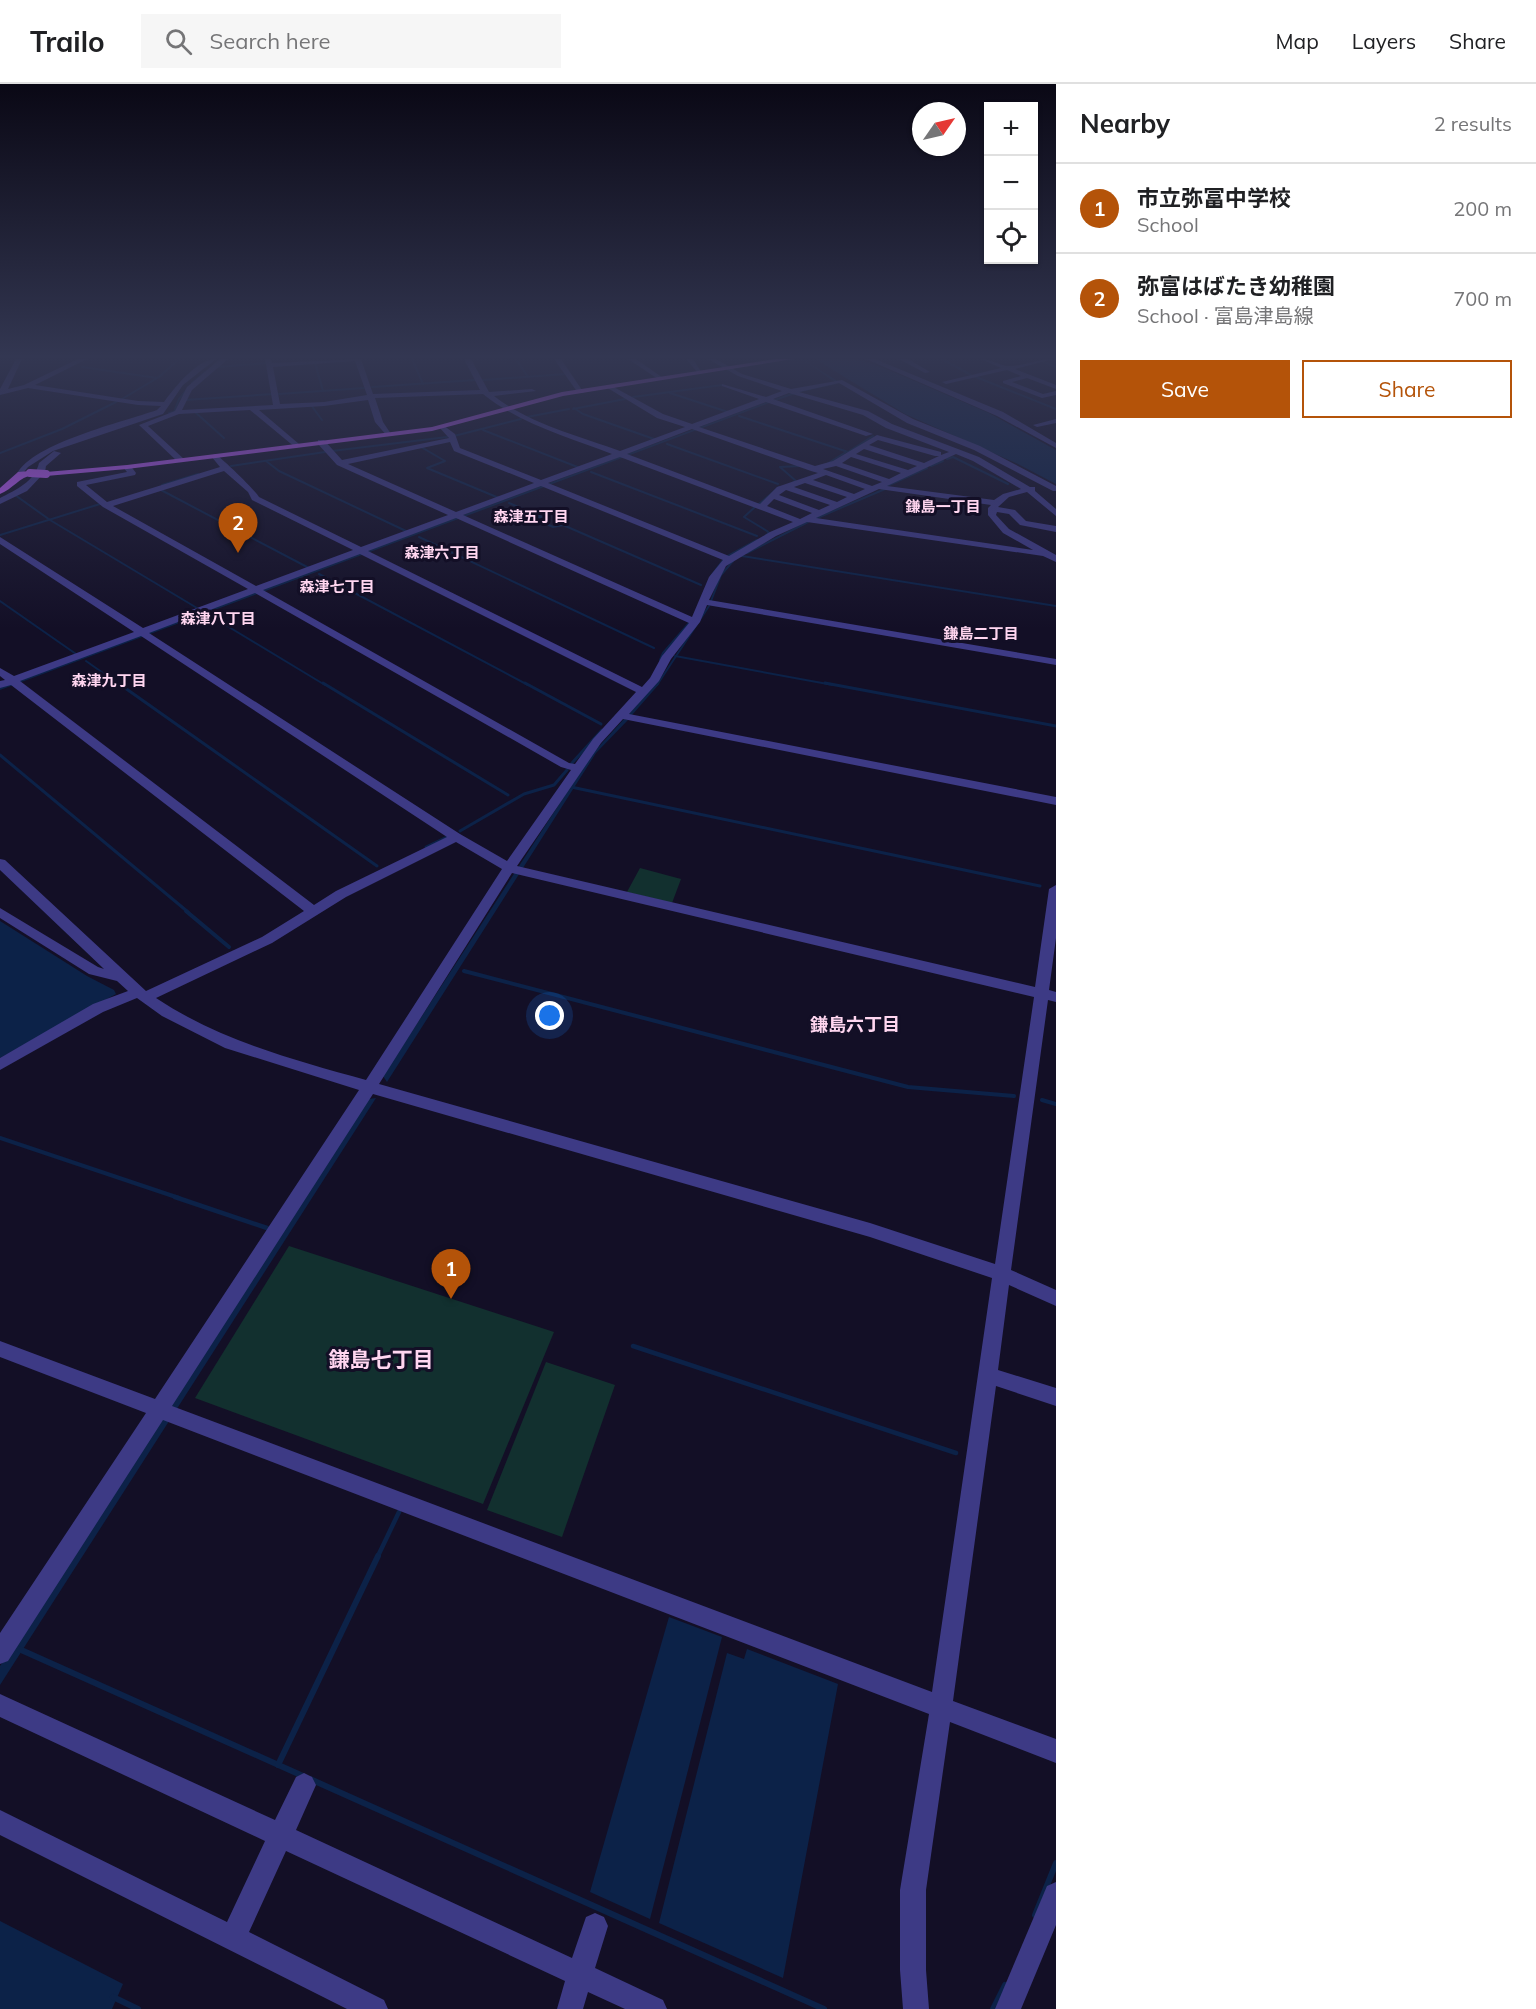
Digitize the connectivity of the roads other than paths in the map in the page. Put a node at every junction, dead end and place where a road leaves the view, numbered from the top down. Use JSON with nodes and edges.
{"nodes":[{"id":1,"x":50,"y":449,"type":"edge"},
{"id":2,"x":70,"y":449,"type":"edge"},
{"id":3,"x":170,"y":449,"type":"edge"},
{"id":4,"x":273,"y":449,"type":"edge"},
{"id":5,"x":327,"y":449,"type":"edge"},
{"id":6,"x":407,"y":449,"type":"edge"},
{"id":7,"x":457,"y":449,"type":"edge"},
{"id":8,"x":607,"y":449,"type":"edge"},
{"id":9,"x":641,"y":449,"type":"edge"},
{"id":10,"x":755,"y":449,"type":"edge"},
{"id":11,"x":859,"y":449,"type":"edge"},
{"id":12,"x":873,"y":449,"type":"edge"},
{"id":13,"x":919,"y":449,"type":"edge"},
{"id":14,"x":949,"y":449,"type":"edge"},
{"id":15,"x":979,"y":449,"type":"edge"},
{"id":16,"x":957,"y":452,"type":"junction"},
{"id":17,"x":850,"y":454,"type":"junction"},
{"id":18,"x":624,"y":455,"type":"junction"},
{"id":19,"x":215,"y":456,"type":"junction"},
{"id":20,"x":945,"y":457,"type":"junction"},
{"id":21,"x":181,"y":460,"type":"junction"},
{"id":22,"x":340,"y":463,"type":"junction"},
{"id":23,"x":836,"y":463,"type":"junction"},
{"id":24,"x":925,"y":466,"type":"junction"},
{"id":25,"x":127,"y":467,"type":"junction"},
{"id":26,"x":225,"y":468,"type":"junction"},
{"id":27,"x":814,"y":469,"type":"junction"},
{"id":28,"x":25,"y":473,"type":"junction"},
{"id":29,"x":825,"y":473,"type":"junction"},
{"id":30,"x":908,"y":473,"type":"junction"},
{"id":31,"x":807,"y":481,"type":"junction"},
{"id":32,"x":890,"y":482,"type":"junction"},
{"id":33,"x":545,"y":485,"type":"junction"},
{"id":34,"x":1054,"y":486,"type":"edge"},
{"id":35,"x":787,"y":487,"type":"junction"},
{"id":36,"x":876,"y":488,"type":"junction"},
{"id":37,"x":1028,"y":489,"type":"junction"},
{"id":38,"x":0,"y":492,"type":"edge"},
{"id":39,"x":773,"y":496,"type":"junction"},
{"id":40,"x":854,"y":497,"type":"junction"},
{"id":41,"x":0,"y":501,"type":"edge"},
{"id":42,"x":106,"y":505,"type":"junction"},
{"id":43,"x":838,"y":505,"type":"junction"},
{"id":44,"x":993,"y":505,"type":"junction"},
{"id":45,"x":762,"y":507,"type":"junction"},
{"id":46,"x":820,"y":513,"type":"junction"},
{"id":47,"x":1056,"y":513,"type":"edge"},
{"id":48,"x":460,"y":517,"type":"junction"},
{"id":49,"x":804,"y":520,"type":"junction"},
{"id":50,"x":1056,"y":529,"type":"edge"},
{"id":51,"x":0,"y":540,"type":"edge"},
{"id":52,"x":363,"y":552,"type":"junction"},
{"id":53,"x":1045,"y":553,"type":"junction"},
{"id":54,"x":1056,"y":558,"type":"edge"},
{"id":55,"x":728,"y":559,"type":"junction"},
{"id":56,"x":259,"y":591,"type":"junction"},
{"id":57,"x":705,"y":602,"type":"junction"},
{"id":58,"x":695,"y":622,"type":"junction"},
{"id":59,"x":144,"y":634,"type":"junction"},
{"id":60,"x":1056,"y":662,"type":"edge"},
{"id":61,"x":0,"y":671,"type":"edge"},
{"id":62,"x":14,"y":682,"type":"junction"},
{"id":63,"x":0,"y":685,"type":"edge"},
{"id":64,"x":644,"y":692,"type":"junction"},
{"id":65,"x":622,"y":716,"type":"junction"},
{"id":66,"x":576,"y":768,"type":"junction"},
{"id":67,"x":1056,"y":801,"type":"edge"},
{"id":68,"x":456,"y":837,"type":"junction"},
{"id":69,"x":0,"y":863,"type":"edge"},
{"id":70,"x":516,"y":870,"type":"junction"},
{"id":71,"x":1056,"y":889,"type":"edge"},
{"id":72,"x":312,"y":910,"type":"junction"},
{"id":73,"x":0,"y":912,"type":"edge"},
{"id":74,"x":122,"y":977,"type":"junction"},
{"id":75,"x":141,"y":994,"type":"junction"},
{"id":76,"x":1049,"y":995,"type":"edge"},
{"id":77,"x":0,"y":1065,"type":"edge"},
{"id":78,"x":370,"y":1086,"type":"junction"},
{"id":79,"x":1002,"y":1274,"type":"junction"},
{"id":80,"x":1056,"y":1298,"type":"edge"},
{"id":81,"x":0,"y":1349,"type":"edge"},
{"id":82,"x":988,"y":1375,"type":"junction"},
{"id":83,"x":1056,"y":1396,"type":"edge"},
{"id":84,"x":166,"y":1412,"type":"junction"},
{"id":85,"x":0,"y":1653,"type":"edge"},
{"id":86,"x":0,"y":1705,"type":"edge"},
{"id":87,"x":941,"y":1708,"type":"junction"},
{"id":88,"x":1056,"y":1751,"type":"edge"},
{"id":89,"x":304,"y":1785,"type":"dead end"},
{"id":90,"x":0,"y":1822,"type":"edge"},
{"id":91,"x":281,"y":1835,"type":"junction"},
{"id":92,"x":1056,"y":1895,"type":"edge"},
{"id":93,"x":595,"y":1926,"type":"dead end"},
{"id":94,"x":233,"y":1938,"type":"junction"},
{"id":95,"x":580,"y":1974,"type":"junction"},
{"id":96,"x":375,"y":2009,"type":"edge"},
{"id":97,"x":570,"y":2009,"type":"edge"},
{"id":98,"x":654,"y":2009,"type":"edge"},
{"id":99,"x":916,"y":2009,"type":"edge"},
{"id":100,"x":1008,"y":2009,"type":"edge"}],
"edges":[{"from":1,"to":28,"type":"street"},
{"from":2,"to":41,"type":"street"},
{"from":3,"to":21,"type":"street"},
{"from":4,"to":19,"type":"main road"},
{"from":5,"to":22,"type":"street"},
{"from":6,"to":22,"type":"street"},
{"from":7,"to":33,"type":"street"},
{"from":8,"to":18,"type":"street"},
{"from":9,"to":18,"type":"street"},
{"from":10,"to":27,"type":"street"},
{"from":11,"to":17,"type":"street"},
{"from":12,"to":24,"type":"street"},
{"from":13,"to":20,"type":"street"},
{"from":14,"to":16,"type":"street"},
{"from":15,"to":34,"type":"street"},
{"from":16,"to":20,"type":"street"},
{"from":16,"to":37,"type":"street"},
{"from":17,"to":23,"type":"street"},
{"from":17,"to":30,"type":"street"},
{"from":18,"to":33,"type":"street"},
{"from":18,"to":45,"type":"street"},
{"from":19,"to":21,"type":"main road"},
{"from":19,"to":26,"type":"street"},
{"from":20,"to":24,"type":"street"},
{"from":21,"to":25,"type":"main road"},
{"from":22,"to":48,"type":"street"},
{"from":23,"to":27,"type":"street"},
{"from":23,"to":32,"type":"street"},
{"from":24,"to":30,"type":"street"},
{"from":25,"to":28,"type":"main road","bridge":true},
{"from":25,"to":42,"type":"street"},
{"from":26,"to":42,"type":"street"},
{"from":26,"to":52,"type":"street"},
{"from":27,"to":29,"type":"street"},
{"from":28,"to":38,"type":"main road"},
{"from":29,"to":31,"type":"street"},
{"from":29,"to":36,"type":"street"},
{"from":30,"to":32,"type":"street"},
{"from":31,"to":35,"type":"street"},
{"from":31,"to":40,"type":"street"},
{"from":32,"to":36,"type":"street"},
{"from":33,"to":48,"type":"street"},
{"from":33,"to":55,"type":"street"},
{"from":34,"to":37,"type":"street"},
{"from":35,"to":39,"type":"street"},
{"from":35,"to":43,"type":"street"},
{"from":36,"to":40,"type":"street"},
{"from":36,"to":44,"type":"street"},
{"from":37,"to":44,"type":"street"},
{"from":37,"to":47,"type":"street"},
{"from":39,"to":45,"type":"street"},
{"from":39,"to":46,"type":"street"},
{"from":40,"to":43,"type":"street"},
{"from":42,"to":56,"type":"street"},
{"from":43,"to":46,"type":"street"},
{"from":44,"to":50,"type":"street"},
{"from":44,"to":53,"type":"street"},
{"from":45,"to":49,"type":"street"},
{"from":46,"to":49,"type":"street"},
{"from":48,"to":52,"type":"street"},
{"from":48,"to":58,"type":"street"},
{"from":49,"to":53,"type":"street"},
{"from":49,"to":55,"type":"street"},
{"from":51,"to":59,"type":"street"},
{"from":52,"to":56,"type":"street"},
{"from":52,"to":64,"type":"street"},
{"from":53,"to":54,"type":"street"},
{"from":55,"to":57,"type":"street"},
{"from":56,"to":59,"type":"street"},
{"from":56,"to":66,"type":"street"},
{"from":57,"to":58,"type":"street"},
{"from":57,"to":60,"type":"street"},
{"from":58,"to":64,"type":"street"},
{"from":59,"to":62,"type":"street"},
{"from":59,"to":68,"type":"street"},
{"from":61,"to":62,"type":"street"},
{"from":62,"to":63,"type":"street"},
{"from":62,"to":72,"type":"street"},
{"from":64,"to":65,"type":"street"},
{"from":65,"to":66,"type":"street"},
{"from":65,"to":67,"type":"street"},
{"from":66,"to":70,"type":"street"},
{"from":68,"to":70,"type":"street"},
{"from":68,"to":72,"type":"street"},
{"from":69,"to":74,"type":"street"},
{"from":70,"to":76,"type":"street"},
{"from":70,"to":78,"type":"street"},
{"from":71,"to":76,"type":"street"},
{"from":72,"to":75,"type":"street"},
{"from":73,"to":74,"type":"street"},
{"from":74,"to":75,"type":"street"},
{"from":75,"to":77,"type":"street"},
{"from":75,"to":78,"type":"street"},
{"from":76,"to":79,"type":"street"},
{"from":78,"to":79,"type":"street"},
{"from":78,"to":84,"type":"street"},
{"from":79,"to":80,"type":"street"},
{"from":79,"to":82,"type":"street"},
{"from":81,"to":84,"type":"street"},
{"from":82,"to":83,"type":"street"},
{"from":82,"to":87,"type":"street"},
{"from":84,"to":85,"type":"street"},
{"from":84,"to":87,"type":"street"},
{"from":86,"to":91,"type":"street"},
{"from":87,"to":88,"type":"street"},
{"from":87,"to":99,"type":"street"},
{"from":89,"to":91,"type":"street"},
{"from":90,"to":94,"type":"street"},
{"from":91,"to":94,"type":"street"},
{"from":91,"to":95,"type":"street"},
{"from":92,"to":100,"type":"street"},
{"from":93,"to":95,"type":"street"},
{"from":94,"to":96,"type":"street"},
{"from":95,"to":97,"type":"street"},
{"from":95,"to":98,"type":"street"}]}
